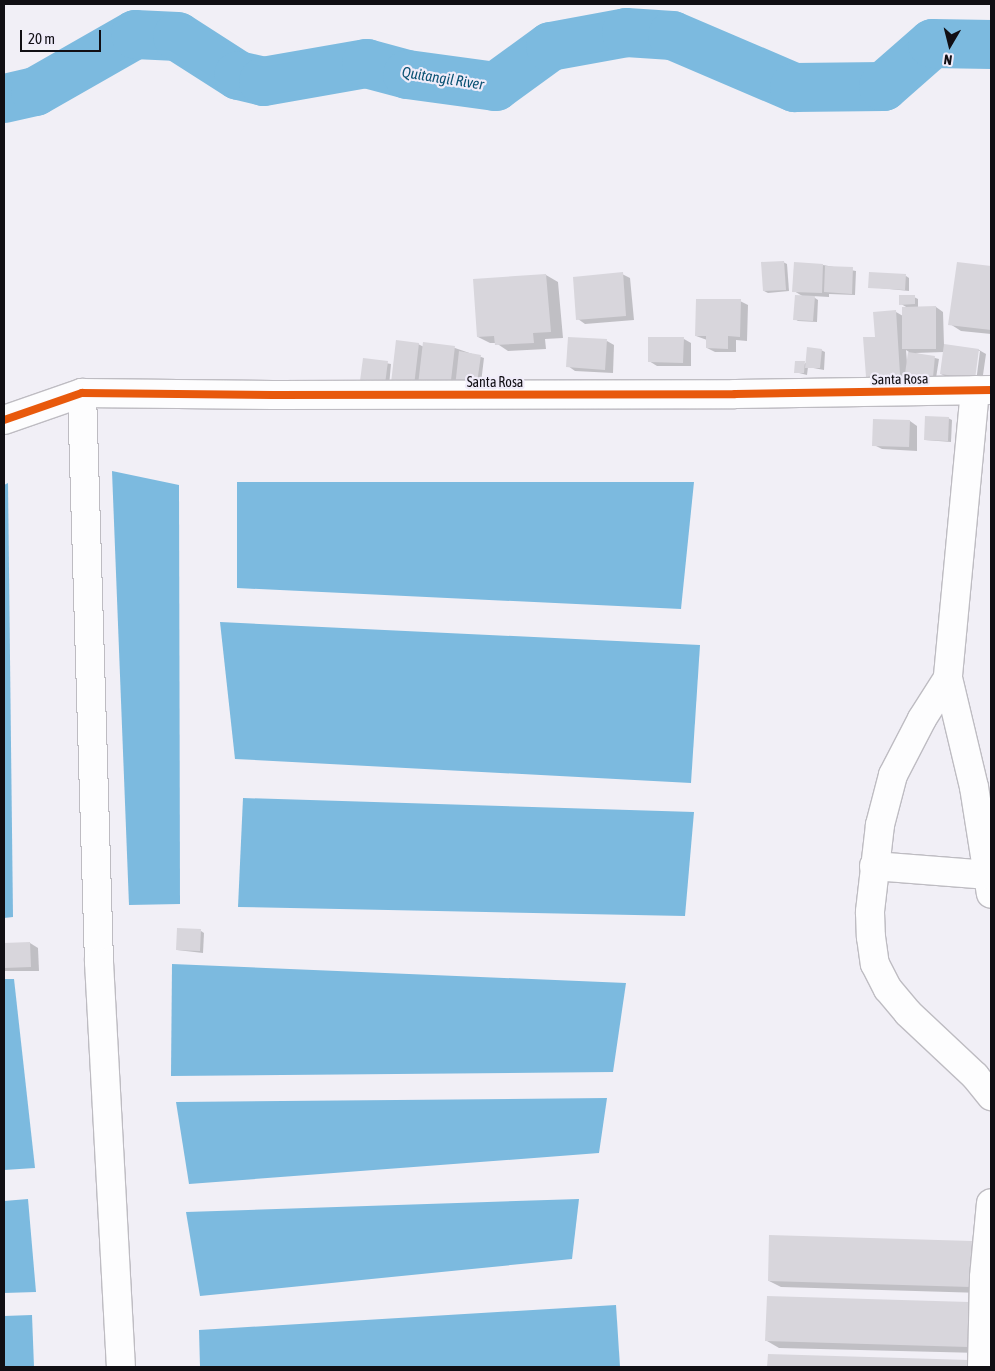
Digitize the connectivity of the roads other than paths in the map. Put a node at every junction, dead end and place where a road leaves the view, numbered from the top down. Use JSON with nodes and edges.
{"nodes":[{"id":1,"x":983,"y":390,"type":"edge"},
{"id":2,"x":82,"y":393,"type":"junction"},
{"id":3,"x":4,"y":420,"type":"edge"},
{"id":4,"x":981,"y":458,"type":"edge"},
{"id":5,"x":948,"y":678,"type":"junction"},
{"id":6,"x":874,"y":866,"type":"junction"},
{"id":7,"x":991,"y":878,"type":"edge"},
{"id":8,"x":991,"y":1096,"type":"edge"},
{"id":9,"x":991,"y":1203,"type":"edge"},
{"id":10,"x":121,"y":1367,"type":"edge"},
{"id":11,"x":982,"y":1367,"type":"edge"}],
"edges":[{"from":1,"to":2,"type":"street","name":"Santa Rosa"},
{"from":1,"to":4,"type":"street"},
{"from":2,"to":3,"type":"street","name":"Santa Rosa"},
{"from":2,"to":10,"type":"street"},
{"from":4,"to":5,"type":"street"},
{"from":5,"to":6,"type":"street"},
{"from":5,"to":7,"type":"street"},
{"from":6,"to":7,"type":"street"},
{"from":6,"to":8,"type":"street"},
{"from":9,"to":11,"type":"street"}]}
